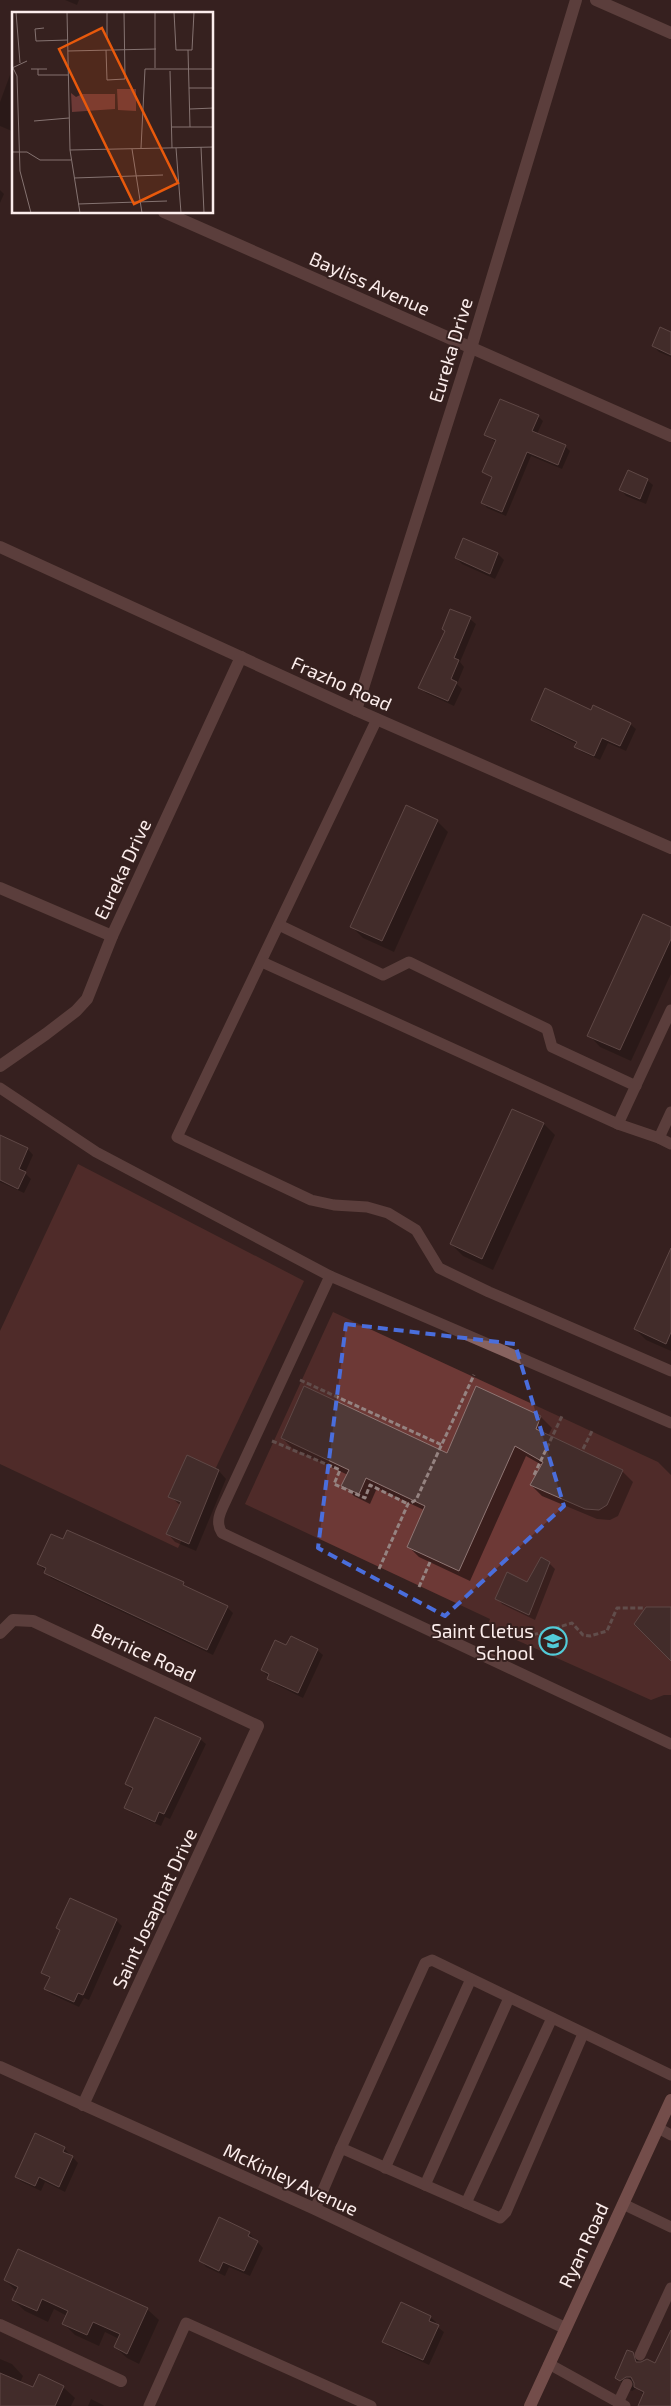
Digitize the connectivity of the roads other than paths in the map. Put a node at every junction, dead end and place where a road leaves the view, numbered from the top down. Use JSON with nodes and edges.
{"nodes":[{"id":1,"x":576,"y":0,"type":"edge"},
{"id":2,"x":596,"y":0,"type":"edge"},
{"id":3,"x":671,"y":33,"type":"edge"},
{"id":4,"x":169,"y":214,"type":"edge"},
{"id":5,"x":471,"y":348,"type":"junction"},
{"id":6,"x":671,"y":436,"type":"edge"},
{"id":7,"x":0,"y":547,"type":"edge"},
{"id":8,"x":241,"y":657,"type":"junction"},
{"id":9,"x":356,"y":710,"type":"junction"},
{"id":10,"x":377,"y":720,"type":"junction"},
{"id":11,"x":671,"y":848,"type":"edge"},
{"id":12,"x":0,"y":888,"type":"edge"},
{"id":13,"x":279,"y":925,"type":"junction"},
{"id":14,"x":112,"y":936,"type":"junction"},
{"id":15,"x":262,"y":962,"type":"junction"},
{"id":16,"x":671,"y":1010,"type":"edge"},
{"id":17,"x":0,"y":1066,"type":"edge"},
{"id":18,"x":636,"y":1086,"type":"junction"},
{"id":19,"x":0,"y":1088,"type":"edge"},
{"id":20,"x":671,"y":1112,"type":"edge"},
{"id":21,"x":618,"y":1124,"type":"junction"},
{"id":22,"x":659,"y":1138,"type":"junction"},
{"id":23,"x":671,"y":1144,"type":"edge"},
{"id":24,"x":330,"y":1276,"type":"junction"},
{"id":25,"x":671,"y":1371,"type":"edge"},
{"id":26,"x":671,"y":1423,"type":"edge"},
{"id":27,"x":0,"y":1634,"type":"edge"},
{"id":28,"x":258,"y":1726,"type":"joint"},
{"id":29,"x":671,"y":1744,"type":"edge"},
{"id":30,"x":471,"y":1979,"type":"junction"},
{"id":31,"x":509,"y":1998,"type":"junction"},
{"id":32,"x":552,"y":2018,"type":"junction"},
{"id":33,"x":583,"y":2034,"type":"junction"},
{"id":34,"x":0,"y":2067,"type":"edge"},
{"id":35,"x":671,"y":2075,"type":"edge"},
{"id":36,"x":671,"y":2100,"type":"edge"},
{"id":37,"x":83,"y":2105,"type":"junction"},
{"id":38,"x":658,"y":2128,"type":"junction"},
{"id":39,"x":671,"y":2134,"type":"edge"},
{"id":40,"x":341,"y":2148,"type":"junction"},
{"id":41,"x":385,"y":2168,"type":"junction"},
{"id":42,"x":425,"y":2185,"type":"junction"},
{"id":43,"x":466,"y":2203,"type":"junction"},
{"id":44,"x":623,"y":2204,"type":"junction"},
{"id":45,"x":315,"y":2210,"type":"junction"},
{"id":46,"x":671,"y":2227,"type":"edge"},
{"id":47,"x":671,"y":2288,"type":"edge"},
{"id":48,"x":0,"y":2325,"type":"edge"},
{"id":49,"x":565,"y":2328,"type":"junction"},
{"id":50,"x":640,"y":2355,"type":"dead end"},
{"id":51,"x":549,"y":2364,"type":"junction"},
{"id":52,"x":121,"y":2381,"type":"dead end"},
{"id":53,"x":627,"y":2384,"type":"dead end"},
{"id":54,"x":622,"y":2404,"type":"edge"},
{"id":55,"x":149,"y":2406,"type":"edge"},
{"id":56,"x":371,"y":2406,"type":"edge"},
{"id":57,"x":530,"y":2406,"type":"edge"}],
"edges":[{"from":1,"to":5,"type":"street","name":"Eureka Drive"},
{"from":2,"to":3,"type":"street"},
{"from":4,"to":5,"type":"street","name":"Bayliss Avenue"},
{"from":5,"to":6,"type":"street","name":"Bayliss Avenue"},
{"from":5,"to":9,"type":"street","name":"Eureka Drive"},
{"from":7,"to":8,"type":"street","name":"Frazho Road"},
{"from":8,"to":9,"type":"street","name":"Frazho Road"},
{"from":8,"to":14,"type":"street","name":"Eureka Drive"},
{"from":9,"to":10,"type":"street","name":"Frazho Road"},
{"from":10,"to":11,"type":"street","name":"Frazho Road"},
{"from":10,"to":13,"type":"lane"},
{"from":12,"to":14,"type":"street"},
{"from":13,"to":15,"type":"lane"},
{"from":13,"to":18,"type":"lane"},
{"from":14,"to":17,"type":"street","name":"Eureka Drive"},
{"from":15,"to":21,"type":"lane"},
{"from":15,"to":25,"type":"lane"},
{"from":16,"to":18,"type":"lane"},
{"from":18,"to":21,"type":"lane"},
{"from":19,"to":24,"type":"lane"},
{"from":20,"to":22,"type":"lane"},
{"from":21,"to":22,"type":"lane"},
{"from":22,"to":23,"type":"lane"},
{"from":24,"to":26,"type":"lane"},
{"from":24,"to":29,"type":"lane"},
{"from":27,"to":28,"type":"street","name":"Bernice Road"},
{"from":28,"to":37,"type":"street","name":"Saint Josaphat Drive"},
{"from":30,"to":31,"type":"lane"},
{"from":30,"to":40,"type":"lane"},
{"from":30,"to":41,"type":"lane"},
{"from":31,"to":32,"type":"lane"},
{"from":31,"to":42,"type":"lane"},
{"from":32,"to":33,"type":"lane"},
{"from":32,"to":43,"type":"lane"},
{"from":33,"to":35,"type":"lane"},
{"from":33,"to":43,"type":"lane"},
{"from":34,"to":37,"type":"street","name":"McKinley Avenue"},
{"from":36,"to":38,"type":"main road","name":"Ryan Road"},
{"from":37,"to":45,"type":"street","name":"McKinley Avenue"},
{"from":38,"to":39,"type":"lane"},
{"from":38,"to":44,"type":"main road","name":"Ryan Road"},
{"from":40,"to":41,"type":"lane"},
{"from":40,"to":45,"type":"lane"},
{"from":41,"to":42,"type":"lane"},
{"from":42,"to":43,"type":"lane"},
{"from":44,"to":46,"type":"lane"},
{"from":44,"to":49,"type":"main road","name":"Ryan Road"},
{"from":45,"to":49,"type":"street","name":"McKinley Avenue"},
{"from":47,"to":50,"type":"lane"},
{"from":48,"to":52,"type":"street"},
{"from":49,"to":51,"type":"main road","name":"Ryan Road"},
{"from":51,"to":54,"type":"lane"},
{"from":51,"to":57,"type":"main road","name":"Ryan Road"},
{"from":53,"to":54,"type":"lane"},
{"from":55,"to":56,"type":"lane"}]}
